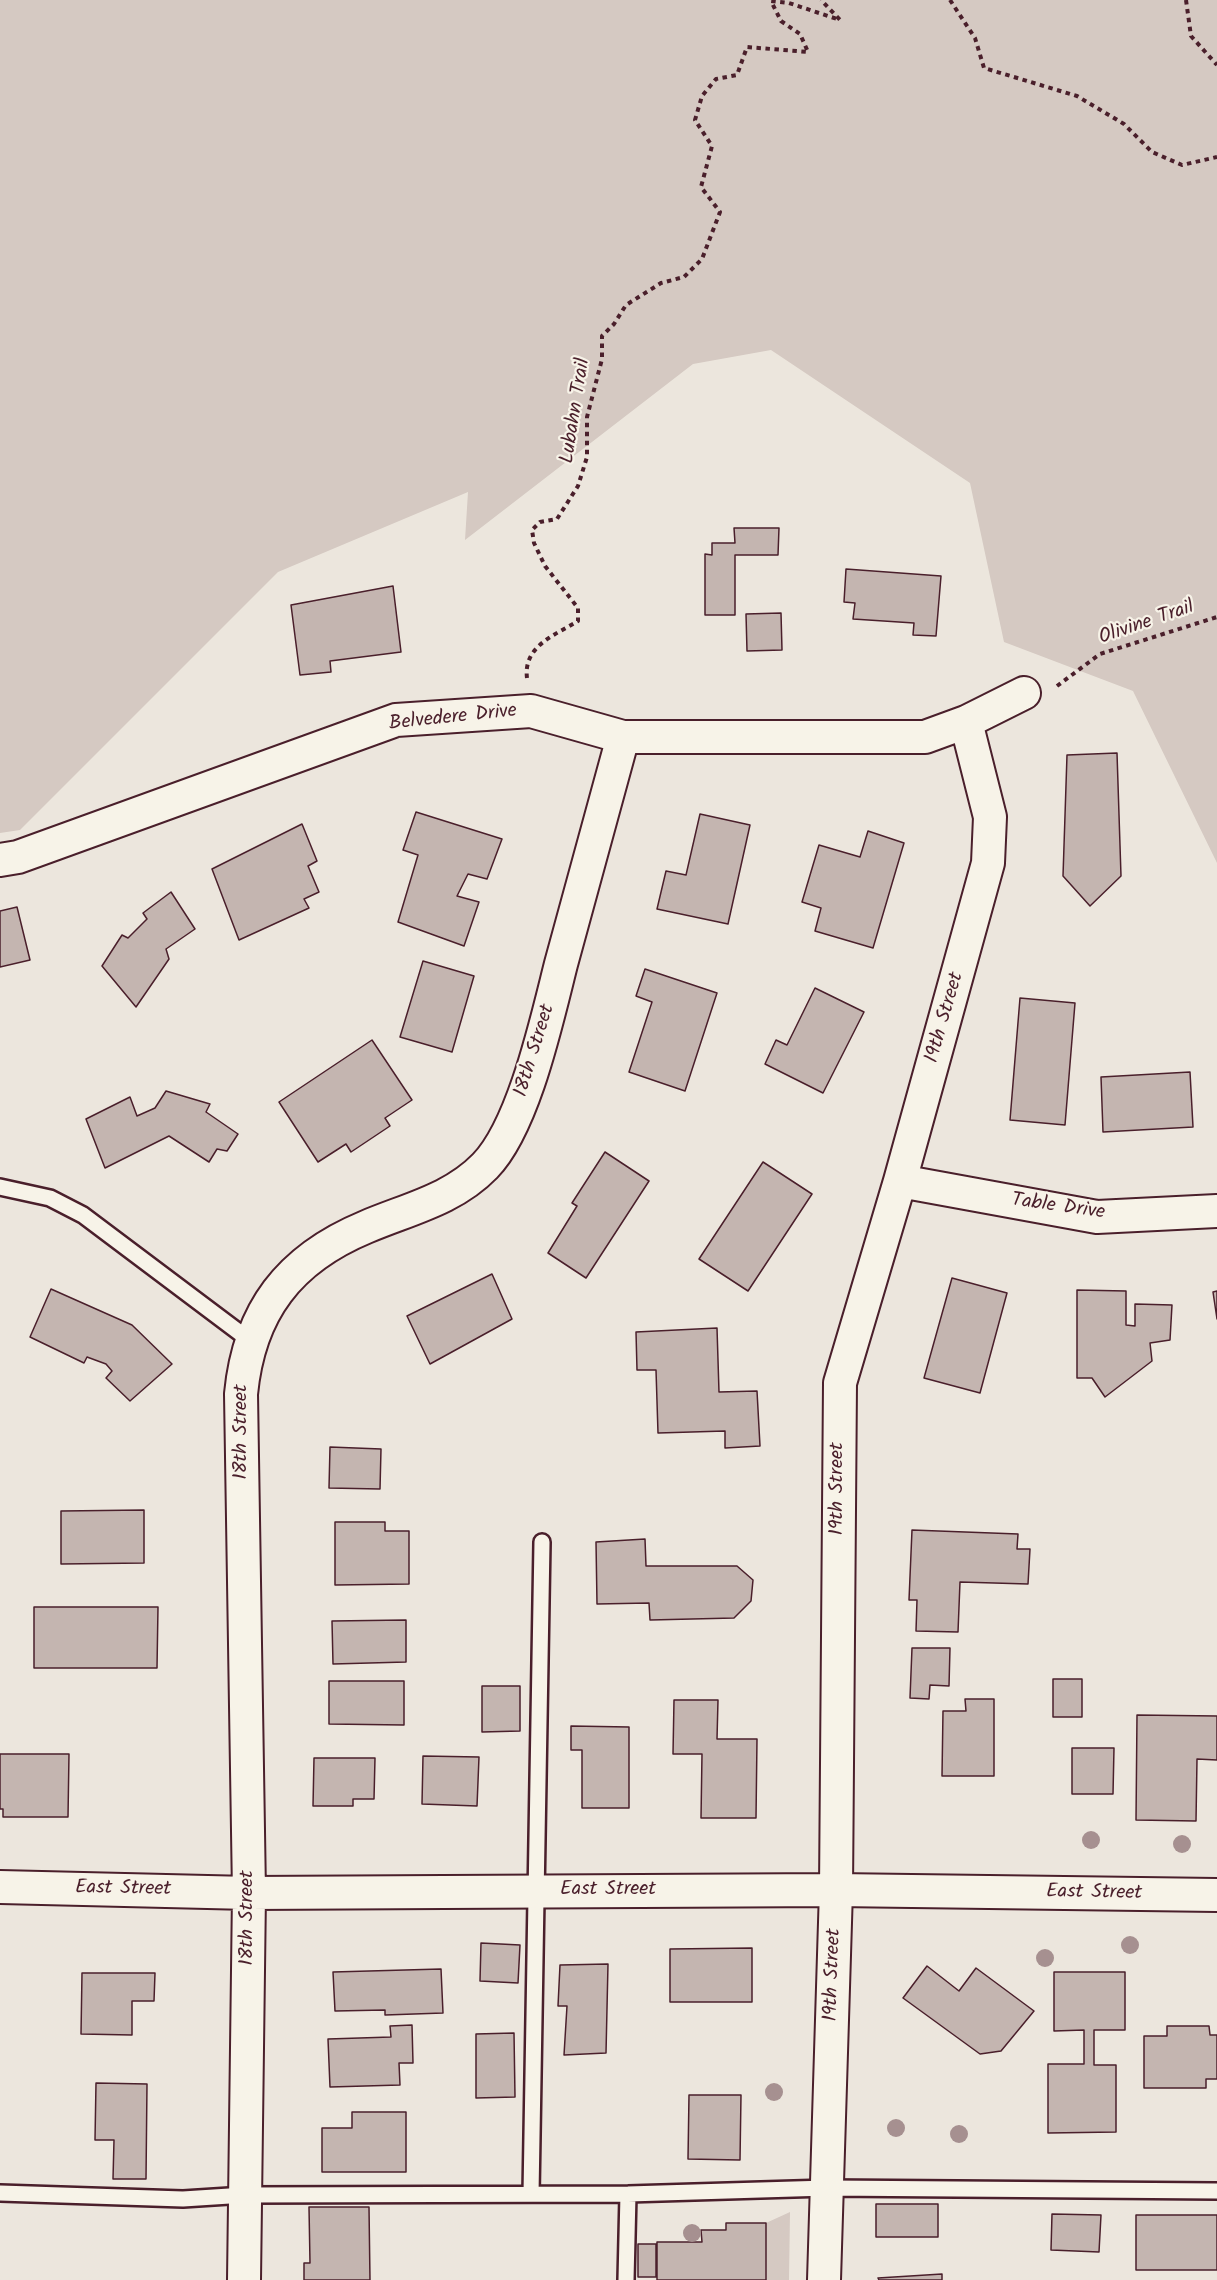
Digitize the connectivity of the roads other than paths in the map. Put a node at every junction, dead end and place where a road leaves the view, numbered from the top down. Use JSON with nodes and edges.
{"nodes":[{"id":1,"x":1024,"y":693,"type":"road end"},
{"id":2,"x":966,"y":722,"type":"junction"},
{"id":3,"x":623,"y":737,"type":"junction"},
{"id":4,"x":0,"y":860,"type":"edge"},
{"id":5,"x":900,"y":1181,"type":"junction"},
{"id":6,"x":0,"y":1187,"type":"edge"},
{"id":7,"x":1217,"y":1211,"type":"edge"},
{"id":8,"x":252,"y":1342,"type":"junction"},
{"id":9,"x":542,"y":1542,"type":"dead end"},
{"id":10,"x":0,"y":1887,"type":"edge"},
{"id":11,"x":836,"y":1890,"type":"junction"},
{"id":12,"x":537,"y":1891,"type":"junction"},
{"id":13,"x":249,"y":1893,"type":"junction"},
{"id":14,"x":1217,"y":1895,"type":"edge"},
{"id":15,"x":827,"y":2188,"type":"junction"},
{"id":16,"x":1217,"y":2191,"type":"edge"},
{"id":17,"x":0,"y":2193,"type":"edge"},
{"id":18,"x":531,"y":2194,"type":"junction"},
{"id":19,"x":628,"y":2194,"type":"junction"},
{"id":20,"x":245,"y":2195,"type":"junction"},
{"id":21,"x":244,"y":2280,"type":"edge"},
{"id":22,"x":626,"y":2280,"type":"edge"},
{"id":23,"x":824,"y":2280,"type":"edge"}],
"edges":[{"from":1,"to":2,"type":"street","name":"Belvedere Drive"},
{"from":2,"to":3,"type":"street","name":"Belvedere Drive"},
{"from":2,"to":5,"type":"street","name":"19th Street"},
{"from":3,"to":4,"type":"street","name":"Belvedere Drive"},
{"from":3,"to":8,"type":"street","name":"18th Street"},
{"from":5,"to":7,"type":"street","name":"Table Drive"},
{"from":5,"to":11,"type":"street","name":"19th Street"},
{"from":6,"to":8,"type":"lane"},
{"from":8,"to":13,"type":"street","name":"18th Street"},
{"from":9,"to":12,"type":"lane"},
{"from":10,"to":13,"type":"street","name":"East Street"},
{"from":11,"to":12,"type":"street","name":"East Street"},
{"from":11,"to":14,"type":"street","name":"East Street"},
{"from":11,"to":15,"type":"street","name":"19th Street"},
{"from":12,"to":13,"type":"street","name":"East Street"},
{"from":12,"to":18,"type":"lane"},
{"from":13,"to":20,"type":"street","name":"18th Street"},
{"from":15,"to":16,"type":"lane"},
{"from":15,"to":19,"type":"lane"},
{"from":15,"to":23,"type":"street","name":"19th Street"},
{"from":17,"to":20,"type":"lane"},
{"from":18,"to":19,"type":"lane"},
{"from":18,"to":20,"type":"lane"},
{"from":19,"to":22,"type":"lane"},
{"from":20,"to":21,"type":"street","name":"18th Street"}]}
